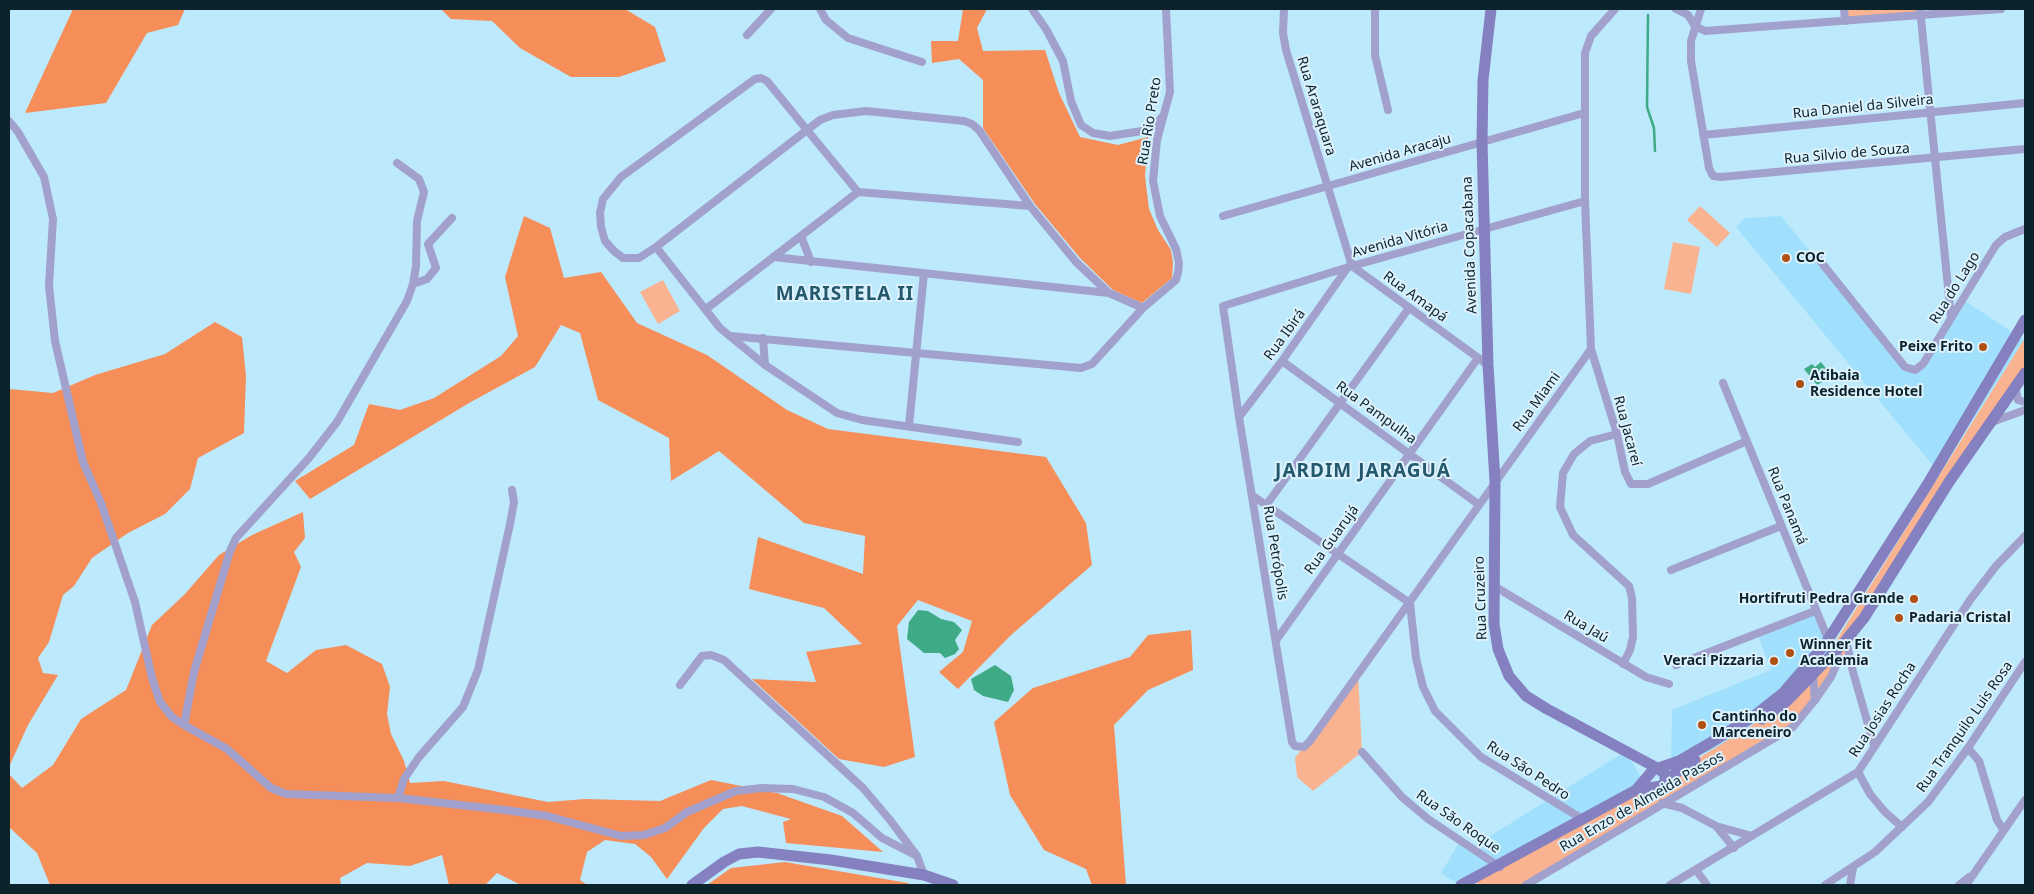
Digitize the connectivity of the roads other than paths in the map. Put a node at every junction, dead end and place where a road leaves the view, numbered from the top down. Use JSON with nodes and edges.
{"nodes":[{"id":1,"x":771,"y":9,"type":"edge"},
{"id":2,"x":820,"y":9,"type":"edge"},
{"id":3,"x":1032,"y":9,"type":"edge"},
{"id":4,"x":1166,"y":9,"type":"edge"},
{"id":5,"x":1284,"y":9,"type":"edge"},
{"id":6,"x":1375,"y":9,"type":"edge"},
{"id":7,"x":1491,"y":9,"type":"edge"},
{"id":8,"x":1615,"y":9,"type":"edge"},
{"id":9,"x":1676,"y":9,"type":"edge"},
{"id":10,"x":1701,"y":9,"type":"edge"},
{"id":11,"x":1844,"y":9,"type":"edge"},
{"id":12,"x":2002,"y":9,"type":"edge"},
{"id":13,"x":1921,"y":12,"type":"edge"},
{"id":14,"x":1845,"y":21,"type":"junction"},
{"id":15,"x":1695,"y":26,"type":"junction"},
{"id":16,"x":747,"y":35,"type":"dead end"},
{"id":17,"x":922,"y":62,"type":"dead end"},
{"id":18,"x":2025,"y":103,"type":"edge"},
{"id":19,"x":1388,"y":110,"type":"dead end"},
{"id":20,"x":1584,"y":113,"type":"junction"},
{"id":21,"x":1930,"y":113,"type":"junction"},
{"id":22,"x":1164,"y":114,"type":"junction"},
{"id":23,"x":9,"y":121,"type":"edge"},
{"id":24,"x":807,"y":130,"type":"junction"},
{"id":25,"x":1702,"y":135,"type":"junction"},
{"id":26,"x":1482,"y":142,"type":"junction"},
{"id":27,"x":2025,"y":149,"type":"edge"},
{"id":28,"x":1934,"y":158,"type":"junction"},
{"id":29,"x":397,"y":162,"type":"dead end"},
{"id":30,"x":1327,"y":186,"type":"junction"},
{"id":31,"x":858,"y":192,"type":"junction"},
{"id":32,"x":1584,"y":201,"type":"junction"},
{"id":33,"x":1030,"y":206,"type":"junction"},
{"id":34,"x":1223,"y":216,"type":"dead end"},
{"id":35,"x":452,"y":218,"type":"dead end"},
{"id":36,"x":1484,"y":229,"type":"junction"},
{"id":37,"x":2025,"y":229,"type":"edge"},
{"id":38,"x":801,"y":236,"type":"junction"},
{"id":39,"x":656,"y":247,"type":"junction"},
{"id":40,"x":773,"y":257,"type":"junction"},
{"id":41,"x":1817,"y":257,"type":"dead end"},
{"id":42,"x":812,"y":262,"type":"junction"},
{"id":43,"x":1350,"y":266,"type":"junction"},
{"id":44,"x":924,"y":273,"type":"junction"},
{"id":45,"x":413,"y":284,"type":"junction"},
{"id":46,"x":1109,"y":293,"type":"junction"},
{"id":47,"x":1223,"y":306,"type":"joint"},
{"id":48,"x":1143,"y":308,"type":"junction"},
{"id":49,"x":1409,"y":308,"type":"junction"},
{"id":50,"x":706,"y":310,"type":"junction"},
{"id":51,"x":1951,"y":317,"type":"junction"},
{"id":52,"x":2025,"y":320,"type":"edge"},
{"id":53,"x":730,"y":336,"type":"junction"},
{"id":54,"x":764,"y":338,"type":"junction"},
{"id":55,"x":2012,"y":342,"type":"junction"},
{"id":56,"x":2025,"y":342,"type":"edge"},
{"id":57,"x":1591,"y":349,"type":"junction"},
{"id":58,"x":917,"y":352,"type":"junction"},
{"id":59,"x":1478,"y":358,"type":"junction"},
{"id":60,"x":1282,"y":361,"type":"junction"},
{"id":61,"x":765,"y":365,"type":"junction"},
{"id":62,"x":1488,"y":365,"type":"junction"},
{"id":63,"x":2025,"y":373,"type":"edge"},
{"id":64,"x":1723,"y":383,"type":"dead end"},
{"id":65,"x":2015,"y":387,"type":"junction"},
{"id":66,"x":2025,"y":402,"type":"edge"},
{"id":67,"x":1340,"y":403,"type":"junction"},
{"id":68,"x":2025,"y":410,"type":"edge"},
{"id":69,"x":1239,"y":417,"type":"junction"},
{"id":70,"x":1990,"y":423,"type":"junction"},
{"id":71,"x":909,"y":426,"type":"junction"},
{"id":72,"x":1617,"y":434,"type":"junction"},
{"id":73,"x":1747,"y":441,"type":"junction"},
{"id":74,"x":1018,"y":442,"type":"dead end"},
{"id":75,"x":1410,"y":453,"type":"junction"},
{"id":76,"x":1495,"y":482,"type":"junction"},
{"id":77,"x":512,"y":490,"type":"dead end"},
{"id":78,"x":1253,"y":496,"type":"junction"},
{"id":79,"x":1267,"y":504,"type":"junction"},
{"id":80,"x":1478,"y":504,"type":"junction"},
{"id":81,"x":1781,"y":526,"type":"junction"},
{"id":82,"x":2025,"y":536,"type":"edge"},
{"id":83,"x":1338,"y":554,"type":"junction"},
{"id":84,"x":1880,"y":558,"type":"junction"},
{"id":85,"x":1671,"y":570,"type":"dead end"},
{"id":86,"x":1889,"y":577,"type":"junction"},
{"id":87,"x":1494,"y":586,"type":"junction"},
{"id":88,"x":1410,"y":603,"type":"junction"},
{"id":89,"x":1815,"y":611,"type":"junction"},
{"id":90,"x":1845,"y":612,"type":"junction"},
{"id":91,"x":1277,"y":639,"type":"junction"},
{"id":92,"x":1828,"y":639,"type":"junction"},
{"id":93,"x":1846,"y":640,"type":"junction"},
{"id":94,"x":1838,"y":651,"type":"junction"},
{"id":95,"x":2025,"y":662,"type":"edge"},
{"id":96,"x":1623,"y":664,"type":"junction"},
{"id":97,"x":1676,"y":665,"type":"dead end"},
{"id":98,"x":1836,"y":667,"type":"junction"},
{"id":99,"x":1852,"y":672,"type":"junction"},
{"id":100,"x":1813,"y":677,"type":"junction"},
{"id":101,"x":680,"y":684,"type":"dead end"},
{"id":102,"x":1669,"y":684,"type":"dead end"},
{"id":103,"x":1815,"y":700,"type":"junction"},
{"id":104,"x":184,"y":725,"type":"junction"},
{"id":105,"x":1874,"y":745,"type":"junction"},
{"id":106,"x":1295,"y":746,"type":"joint"},
{"id":107,"x":1968,"y":748,"type":"junction"},
{"id":108,"x":1362,"y":752,"type":"dead end"},
{"id":109,"x":1640,"y":758,"type":"junction"},
{"id":110,"x":1659,"y":769,"type":"junction"},
{"id":111,"x":1858,"y":772,"type":"junction"},
{"id":112,"x":1647,"y":778,"type":"junction"},
{"id":113,"x":1660,"y":784,"type":"junction"},
{"id":114,"x":1636,"y":790,"type":"junction"},
{"id":115,"x":1681,"y":792,"type":"junction"},
{"id":116,"x":398,"y":798,"type":"junction"},
{"id":117,"x":2025,"y":800,"type":"edge"},
{"id":118,"x":1662,"y":803,"type":"junction"},
{"id":119,"x":1682,"y":808,"type":"junction"},
{"id":120,"x":1584,"y":820,"type":"junction"},
{"id":121,"x":1716,"y":826,"type":"junction"},
{"id":122,"x":1902,"y":827,"type":"junction"},
{"id":123,"x":2003,"y":829,"type":"junction"},
{"id":124,"x":1752,"y":836,"type":"junction"},
{"id":125,"x":1734,"y":848,"type":"junction"},
{"id":126,"x":917,"y":856,"type":"junction"},
{"id":127,"x":1500,"y":866,"type":"junction"},
{"id":128,"x":1853,"y":868,"type":"junction"},
{"id":129,"x":1696,"y":870,"type":"junction"},
{"id":130,"x":924,"y":875,"type":"junction"},
{"id":131,"x":1971,"y":876,"type":"junction"},
{"id":132,"x":1475,"y":883,"type":"edge"},
{"id":133,"x":692,"y":885,"type":"edge"},
{"id":134,"x":953,"y":885,"type":"edge"},
{"id":135,"x":1462,"y":885,"type":"edge"},
{"id":136,"x":1526,"y":885,"type":"edge"},
{"id":137,"x":1670,"y":885,"type":"edge"},
{"id":138,"x":1707,"y":885,"type":"edge"},
{"id":139,"x":1826,"y":885,"type":"edge"},
{"id":140,"x":1850,"y":885,"type":"edge"},
{"id":141,"x":1959,"y":885,"type":"edge"},
{"id":142,"x":1966,"y":885,"type":"edge"}],
"edges":[{"from":1,"to":16,"type":"street"},
{"from":2,"to":17,"type":"street"},
{"from":3,"to":22,"type":"street"},
{"from":4,"to":22,"type":"street","name":"Rua Rio Preto"},
{"from":5,"to":30,"type":"street","name":"Rua Araraquara"},
{"from":6,"to":19,"type":"street"},
{"from":7,"to":26,"type":"main road","name":"Avenida Copacabana"},
{"from":8,"to":20,"type":"street"},
{"from":9,"to":15,"type":"street"},
{"from":10,"to":15,"type":"street","name":"Rua Silvio de Souza"},
{"from":11,"to":14,"type":"street"},
{"from":12,"to":13,"type":"street"},
{"from":13,"to":14,"type":"street"},
{"from":13,"to":21,"type":"street"},
{"from":14,"to":15,"type":"street"},
{"from":15,"to":25,"type":"street","name":"Rua Silvio de Souza"},
{"from":18,"to":21,"type":"street","name":"Rua Daniel da Silveira"},
{"from":20,"to":26,"type":"street","name":"Avenida Aracaju"},
{"from":20,"to":32,"type":"street"},
{"from":21,"to":25,"type":"street","name":"Rua Daniel da Silveira"},
{"from":21,"to":28,"type":"street"},
{"from":22,"to":48,"type":"street","name":"Rua Rio Preto"},
{"from":23,"to":104,"type":"street"},
{"from":24,"to":31,"type":"street"},
{"from":24,"to":33,"type":"street"},
{"from":24,"to":39,"type":"street"},
{"from":24,"to":39,"type":"street"},
{"from":25,"to":28,"type":"street","name":"Rua Silvio de Souza"},
{"from":26,"to":30,"type":"street","name":"Avenida Aracaju"},
{"from":26,"to":36,"type":"main road","name":"Avenida Copacabana"},
{"from":27,"to":28,"type":"street","name":"Rua Silvio de Souza"},
{"from":28,"to":51,"type":"street"},
{"from":29,"to":45,"type":"street"},
{"from":30,"to":34,"type":"street","name":"Avenida Aracaju"},
{"from":30,"to":43,"type":"street","name":"Rua Araraquara"},
{"from":31,"to":33,"type":"street"},
{"from":31,"to":38,"type":"street"},
{"from":32,"to":36,"type":"street","name":"Avenida Vitória"},
{"from":32,"to":57,"type":"street"},
{"from":33,"to":46,"type":"street"},
{"from":35,"to":45,"type":"street"},
{"from":36,"to":43,"type":"street","name":"Avenida Vitória"},
{"from":36,"to":62,"type":"main road","name":"Avenida Copacabana"},
{"from":37,"to":51,"type":"street","name":"Rua do Lago"},
{"from":38,"to":40,"type":"street"},
{"from":38,"to":42,"type":"street"},
{"from":39,"to":50,"type":"street"},
{"from":40,"to":42,"type":"street"},
{"from":40,"to":50,"type":"street"},
{"from":41,"to":51,"type":"street","name":"Rua do Lago"},
{"from":42,"to":44,"type":"street"},
{"from":43,"to":47,"type":"street","name":"Avenida Vitória"},
{"from":43,"to":49,"type":"street","name":"Rua Amapá"},
{"from":43,"to":60,"type":"street","name":"Rua Ibirá"},
{"from":44,"to":46,"type":"street"},
{"from":44,"to":58,"type":"street"},
{"from":45,"to":104,"type":"street"},
{"from":46,"to":48,"type":"street"},
{"from":47,"to":69,"type":"street","name":"Rua Petrópolis"},
{"from":48,"to":58,"type":"street"},
{"from":49,"to":59,"type":"street","name":"Rua Amapá"},
{"from":49,"to":67,"type":"street"},
{"from":50,"to":53,"type":"street"},
{"from":52,"to":55,"type":"main road"},
{"from":53,"to":54,"type":"street"},
{"from":53,"to":61,"type":"street"},
{"from":54,"to":58,"type":"street"},
{"from":54,"to":61,"type":"street"},
{"from":55,"to":56,"type":"main road"},
{"from":55,"to":84,"type":"main road"},
{"from":57,"to":72,"type":"street","name":"Rua Jacareí"},
{"from":57,"to":76,"type":"street","name":"Rua Miami"},
{"from":58,"to":71,"type":"street"},
{"from":59,"to":62,"type":"street","name":"Rua Amapá"},
{"from":59,"to":75,"type":"street","name":"Rua Guarujá"},
{"from":60,"to":67,"type":"street","name":"Rua Pampulha"},
{"from":60,"to":69,"type":"street","name":"Rua Ibirá"},
{"from":61,"to":71,"type":"street"},
{"from":62,"to":76,"type":"main road","name":"Avenida Copacabana"},
{"from":63,"to":65,"type":"main road"},
{"from":64,"to":73,"type":"street","name":"Rua Panamá"},
{"from":65,"to":66,"type":"street"},
{"from":65,"to":70,"type":"main road"},
{"from":67,"to":75,"type":"street","name":"Rua Pampulha"},
{"from":67,"to":79,"type":"street"},
{"from":68,"to":70,"type":"street"},
{"from":69,"to":78,"type":"street","name":"Rua Petrópolis"},
{"from":70,"to":86,"type":"main road"},
{"from":71,"to":74,"type":"street"},
{"from":72,"to":73,"type":"street","name":"Rua Jacareí"},
{"from":72,"to":96,"type":"street"},
{"from":73,"to":81,"type":"street","name":"Rua Panamá"},
{"from":75,"to":80,"type":"street","name":"Rua Pampulha"},
{"from":75,"to":83,"type":"street","name":"Rua Guarujá"},
{"from":76,"to":80,"type":"street","name":"Rua Miami"},
{"from":76,"to":87,"type":"main road","name":"Rua Cruzeiro"},
{"from":77,"to":116,"type":"street"},
{"from":78,"to":79,"type":"street"},
{"from":78,"to":91,"type":"street","name":"Rua Petrópolis"},
{"from":79,"to":83,"type":"street"},
{"from":80,"to":88,"type":"street","name":"Rua Miami"},
{"from":81,"to":85,"type":"street"},
{"from":81,"to":89,"type":"street","name":"Rua Panamá"},
{"from":82,"to":105,"type":"street","name":"Rua Josias Rocha"},
{"from":83,"to":88,"type":"street"},
{"from":83,"to":91,"type":"street","name":"Rua Guarujá"},
{"from":84,"to":86,"type":"main road"},
{"from":84,"to":90,"type":"main road"},
{"from":86,"to":93,"type":"main road"},
{"from":87,"to":96,"type":"street","name":"Rua Jaú"},
{"from":87,"to":109,"type":"main road","name":"Rua Cruzeiro"},
{"from":88,"to":106,"type":"street","name":"Rua Miami"},
{"from":88,"to":120,"type":"street","name":"Rua São Pedro"},
{"from":89,"to":92,"type":"street","name":"Rua Panamá"},
{"from":89,"to":97,"type":"street"},
{"from":90,"to":92,"type":"main road"},
{"from":90,"to":93,"type":"main road"},
{"from":91,"to":106,"type":"street","name":"Rua Petrópolis"},
{"from":92,"to":110,"type":"main road"},
{"from":93,"to":94,"type":"main road"},
{"from":93,"to":99,"type":"street"},
{"from":94,"to":98,"type":"street","name":"Rua Enzo de Almeida Passos"},
{"from":94,"to":100,"type":"main road"},
{"from":95,"to":107,"type":"street","name":"Rua Tranquilo Luis Rosa"},
{"from":96,"to":102,"type":"street","name":"Rua Jaú"},
{"from":98,"to":99,"type":"street"},
{"from":98,"to":103,"type":"street","name":"Rua Enzo de Almeida Passos"},
{"from":99,"to":105,"type":"street"},
{"from":100,"to":103,"type":"street"},
{"from":100,"to":113,"type":"main road"},
{"from":101,"to":126,"type":"street"},
{"from":103,"to":115,"type":"street","name":"Rua Enzo de Almeida Passos"},
{"from":104,"to":116,"type":"street"},
{"from":105,"to":111,"type":"street","name":"Rua Josias Rocha"},
{"from":107,"to":122,"type":"street","name":"Rua Tranquilo Luis Rosa"},
{"from":107,"to":123,"type":"street"},
{"from":108,"to":127,"type":"street","name":"Rua São Roque"},
{"from":109,"to":110,"type":"main road","name":"Rua Cruzeiro"},
{"from":109,"to":112,"type":"main road"},
{"from":110,"to":112,"type":"main road"},
{"from":110,"to":113,"type":"main road"},
{"from":111,"to":122,"type":"street"},
{"from":111,"to":124,"type":"street","name":"Rua Josias Rocha"},
{"from":112,"to":113,"type":"main road"},
{"from":112,"to":114,"type":"main road"},
{"from":113,"to":114,"type":"main road"},
{"from":114,"to":120,"type":"main road"},
{"from":115,"to":118,"type":"street","name":"Rua Enzo de Almeida Passos"},
{"from":115,"to":119,"type":"street"},
{"from":116,"to":126,"type":"street"},
{"from":117,"to":123,"type":"street"},
{"from":118,"to":119,"type":"street"},
{"from":118,"to":136,"type":"street","name":"Rua Enzo de Almeida Passos"},
{"from":119,"to":121,"type":"street"},
{"from":120,"to":127,"type":"main road"},
{"from":121,"to":124,"type":"street"},
{"from":121,"to":125,"type":"street"},
{"from":122,"to":128,"type":"street","name":"Rua Tranquilo Luis Rosa"},
{"from":123,"to":131,"type":"street"},
{"from":124,"to":125,"type":"street","name":"Rua Josias Rocha"},
{"from":125,"to":129,"type":"street","name":"Rua Josias Rocha"},
{"from":126,"to":130,"type":"street"},
{"from":127,"to":132,"type":"main road"},
{"from":128,"to":139,"type":"street","name":"Rua Tranquilo Luis Rosa"},
{"from":128,"to":140,"type":"street"},
{"from":129,"to":137,"type":"street","name":"Rua Josias Rocha"},
{"from":129,"to":138,"type":"street"},
{"from":130,"to":133,"type":"main road"},
{"from":130,"to":134,"type":"main road"},
{"from":131,"to":141,"type":"street"},
{"from":131,"to":142,"type":"street"},
{"from":132,"to":135,"type":"main road"}]}
